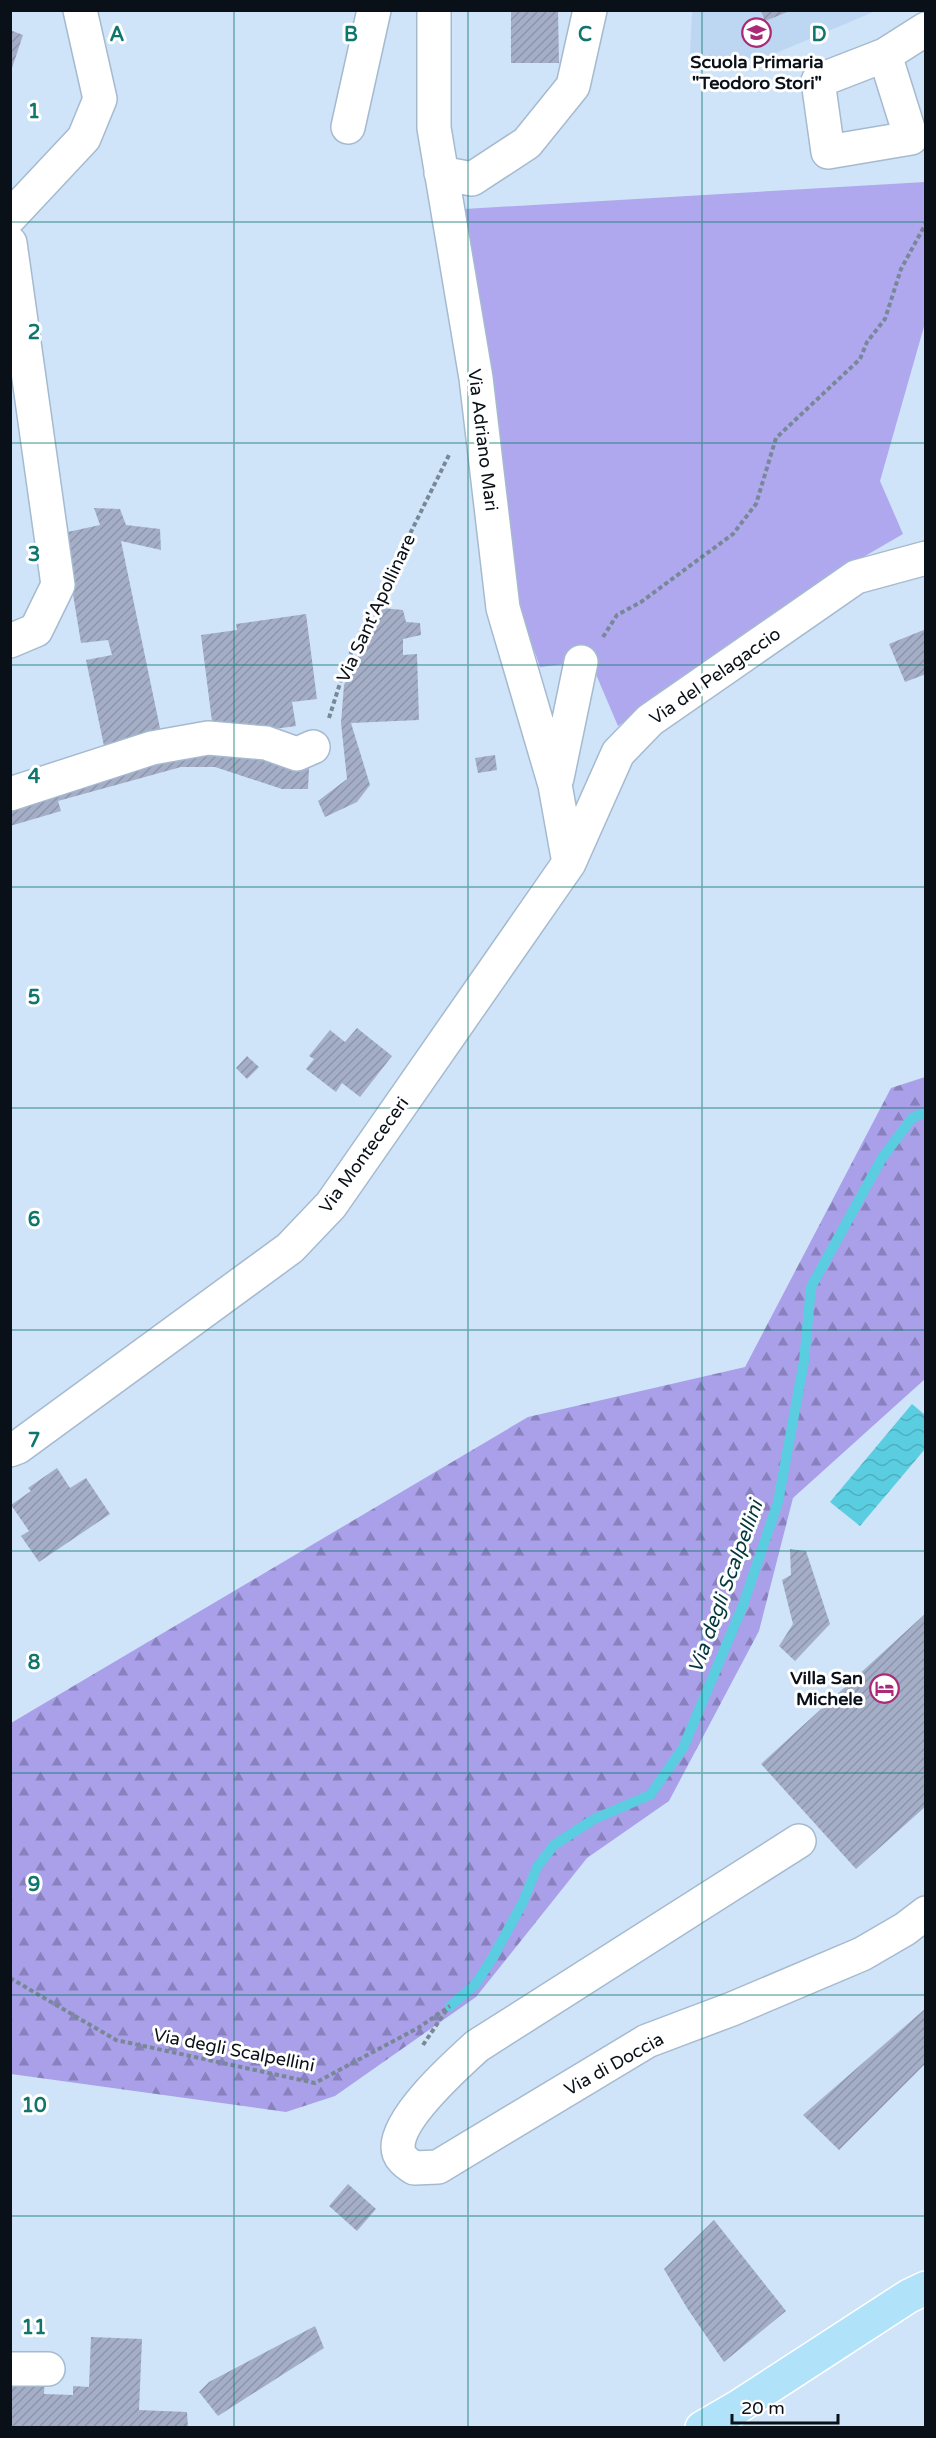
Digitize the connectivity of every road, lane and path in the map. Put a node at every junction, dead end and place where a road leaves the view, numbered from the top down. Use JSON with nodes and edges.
{"nodes":[{"id":1,"x":80,"y":10,"type":"edge"},
{"id":2,"x":374,"y":10,"type":"edge"},
{"id":3,"x":434,"y":10,"type":"edge"},
{"id":4,"x":590,"y":10,"type":"edge"},
{"id":5,"x":926,"y":29,"type":"edge"},
{"id":6,"x":885,"y":55,"type":"dead end"},
{"id":7,"x":348,"y":127,"type":"dead end"},
{"id":8,"x":441,"y":173,"type":"junction"},
{"id":9,"x":10,"y":217,"type":"edge"},
{"id":10,"x":926,"y":223,"type":"edge"},
{"id":11,"x":10,"y":243,"type":"edge"},
{"id":12,"x":450,"y":453,"type":"dead end"},
{"id":13,"x":926,"y":558,"type":"edge"},
{"id":14,"x":10,"y":641,"type":"edge"},
{"id":15,"x":581,"y":662,"type":"joint"},
{"id":16,"x":313,"y":747,"type":"joint"},
{"id":17,"x":555,"y":785,"type":"junction"},
{"id":18,"x":10,"y":794,"type":"edge"},
{"id":19,"x":568,"y":863,"type":"junction"},
{"id":20,"x":10,"y":1450,"type":"edge"},
{"id":21,"x":798,"y":1841,"type":"dead end"},
{"id":22,"x":926,"y":1913,"type":"edge"},
{"id":23,"x":10,"y":1978,"type":"edge"},
{"id":24,"x":450,"y":2006,"type":"dead end"},
{"id":25,"x":926,"y":2288,"type":"edge"},
{"id":26,"x":10,"y":2369,"type":"edge"},
{"id":27,"x":48,"y":2369,"type":"dead end"},
{"id":28,"x":702,"y":2427,"type":"edge"}],
"edges":[{"from":1,"to":9,"type":"street"},
{"from":2,"to":7,"type":"street"},
{"from":3,"to":8,"type":"street","name":"Via Adriano Mari"},
{"from":4,"to":8,"type":"street"},
{"from":5,"to":6,"type":"street"},
{"from":8,"to":17,"type":"street","name":"Via Adriano Mari"},
{"from":10,"to":15,"type":"path"},
{"from":11,"to":14,"type":"street"},
{"from":12,"to":16,"type":"path","name":"Via Sant'Apollinare"},
{"from":13,"to":19,"type":"street","name":"Via del Pelagaccio"},
{"from":15,"to":17,"type":"street"},
{"from":16,"to":18,"type":"street"},
{"from":17,"to":19,"type":"street","name":"Via Adriano Mari"},
{"from":19,"to":20,"type":"street","name":"Via Montececeri"},
{"from":21,"to":22,"type":"street","name":"Via di Doccia"},
{"from":23,"to":24,"type":"path","name":"Via degli Scalpellini"},
{"from":25,"to":28,"type":"main road"},
{"from":26,"to":27,"type":"street"}]}
